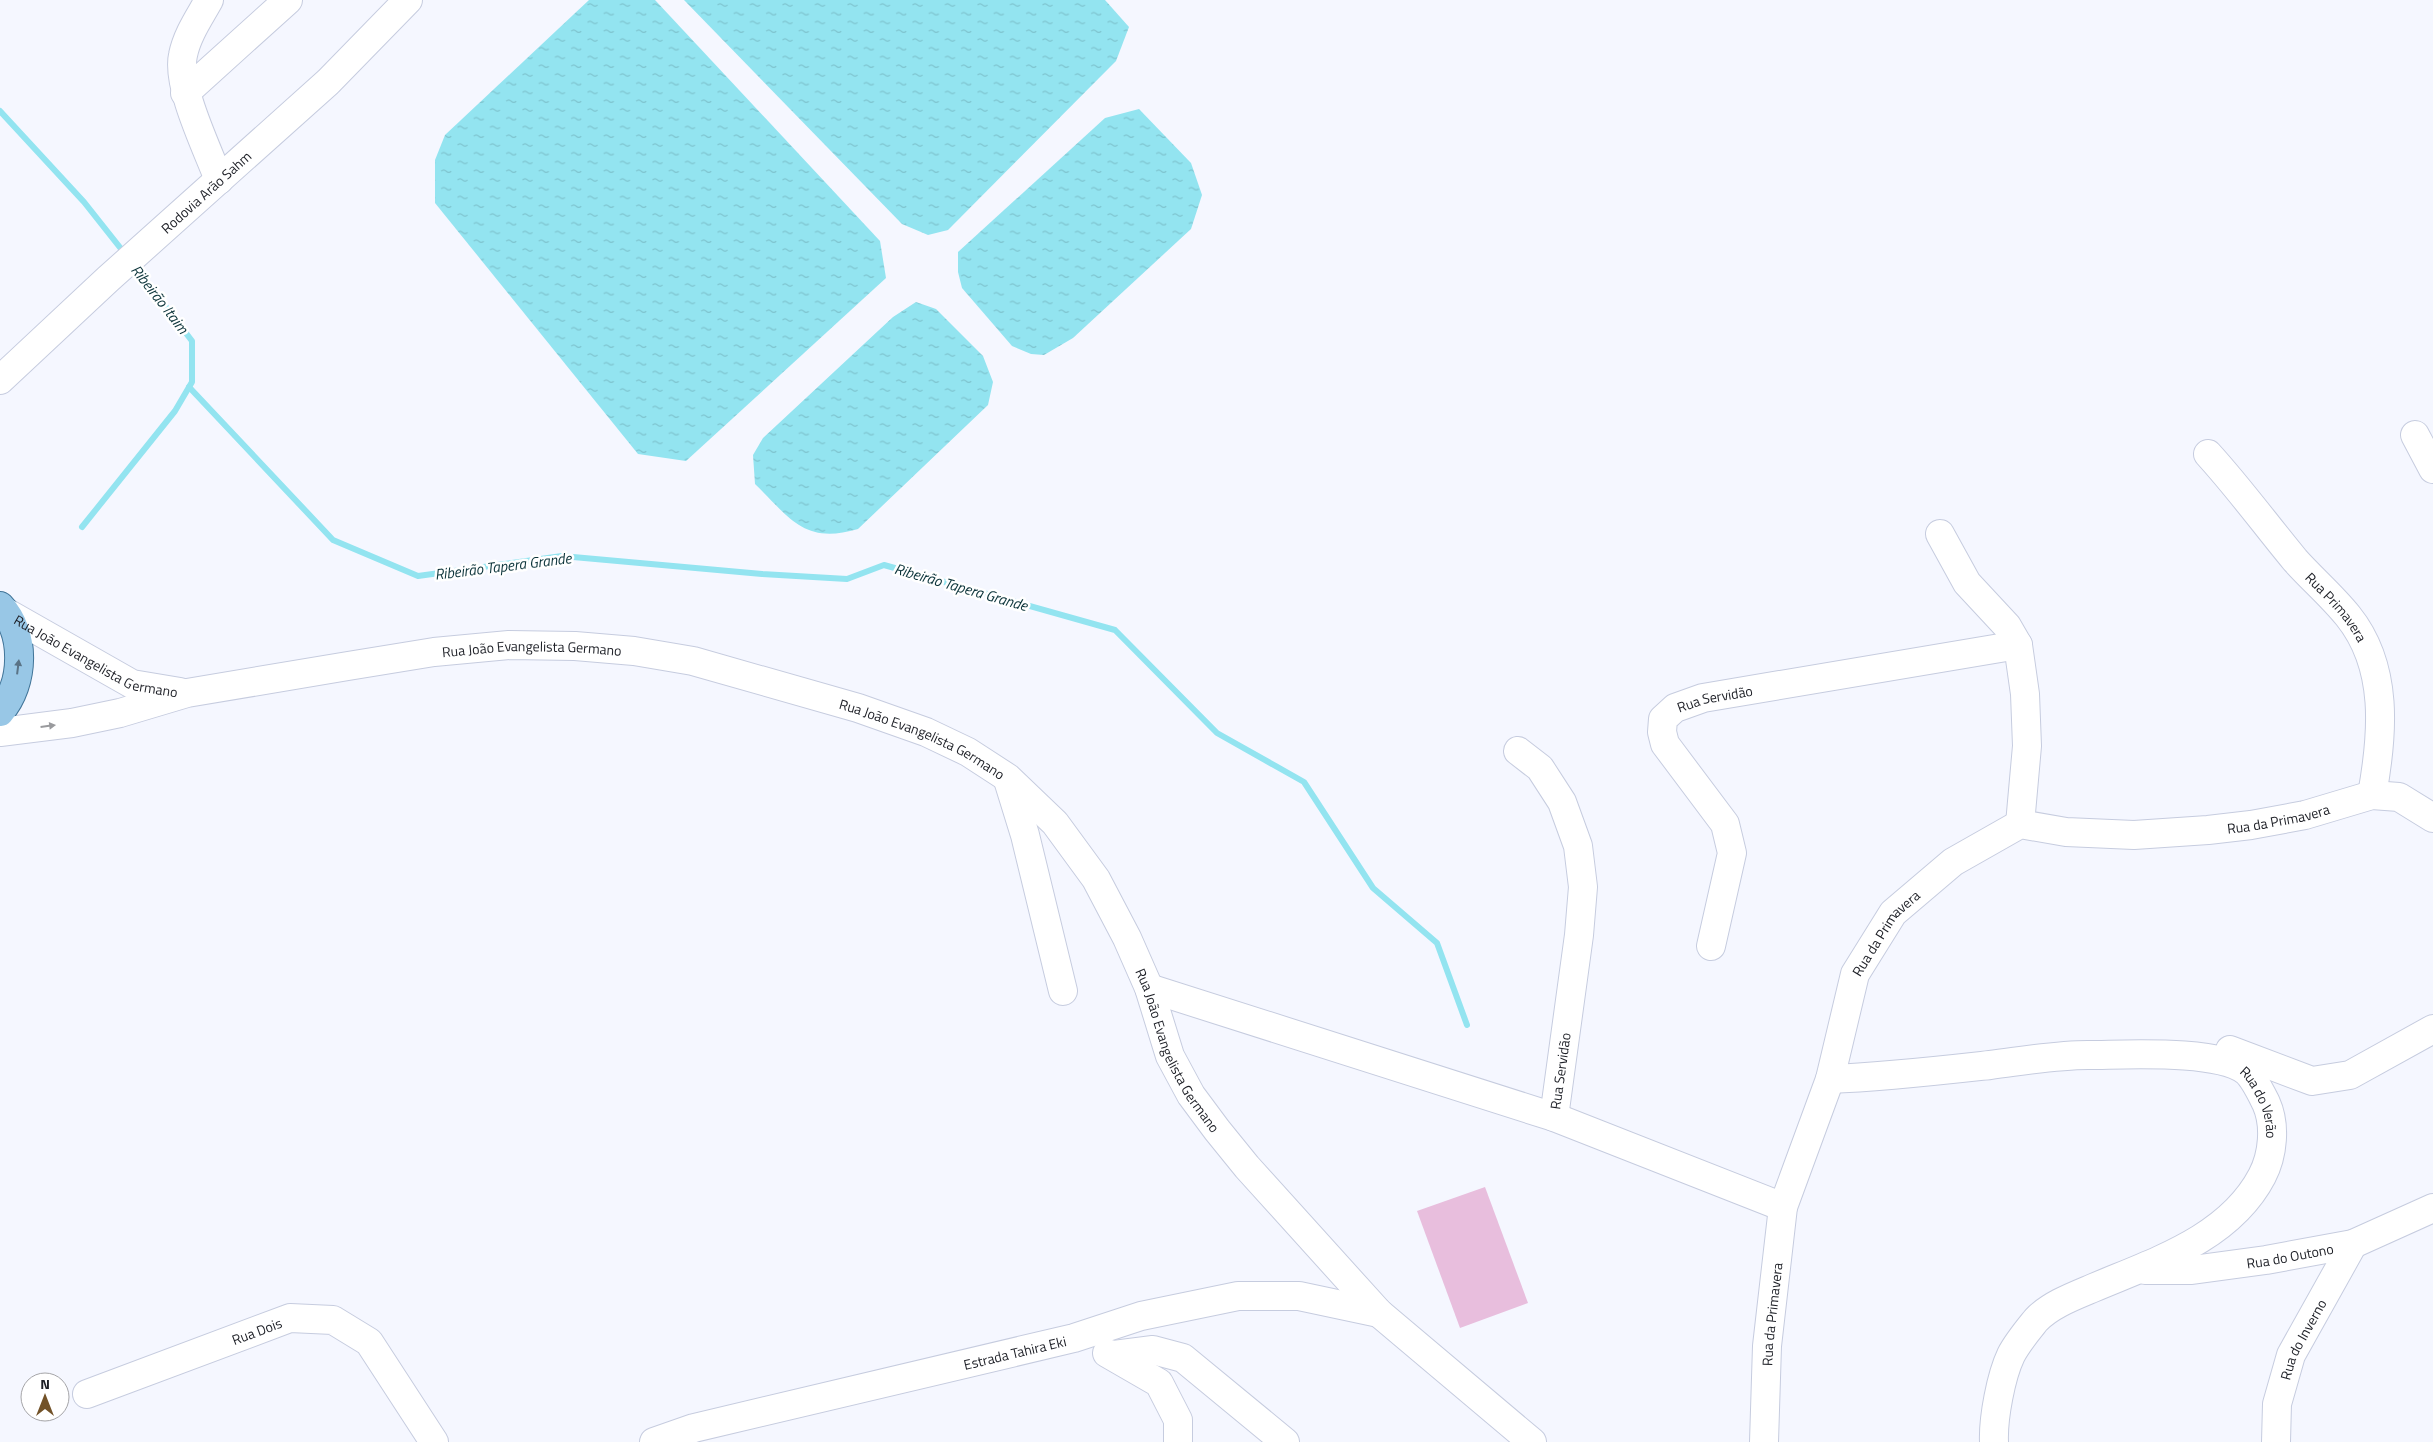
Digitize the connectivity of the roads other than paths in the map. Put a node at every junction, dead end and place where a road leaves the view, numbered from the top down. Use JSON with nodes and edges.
{"nodes":[{"id":1,"x":209,"y":0,"type":"edge"},
{"id":2,"x":288,"y":0,"type":"edge"},
{"id":3,"x":408,"y":0,"type":"edge"},
{"id":4,"x":185,"y":93,"type":"junction"},
{"id":5,"x":219,"y":180,"type":"junction"},
{"id":6,"x":0,"y":380,"type":"edge"},
{"id":7,"x":2415,"y":435,"type":"dead end"},
{"id":8,"x":2208,"y":454,"type":"dead end"},
{"id":9,"x":2433,"y":468,"type":"edge"},
{"id":10,"x":1940,"y":534,"type":"dead end"},
{"id":11,"x":3,"y":610,"type":"edge"},
{"id":12,"x":2018,"y":645,"type":"junction"},
{"id":13,"x":187,"y":693,"type":"junction"},
{"id":14,"x":0,"y":712,"type":"edge"},
{"id":15,"x":0,"y":732,"type":"edge"},
{"id":16,"x":1518,"y":751,"type":"dead end"},
{"id":17,"x":1008,"y":778,"type":"junction"},
{"id":18,"x":2372,"y":795,"type":"junction"},
{"id":19,"x":2433,"y":818,"type":"edge"},
{"id":20,"x":2020,"y":824,"type":"junction"},
{"id":21,"x":1711,"y":946,"type":"dead end"},
{"id":22,"x":1149,"y":988,"type":"junction"},
{"id":23,"x":1063,"y":991,"type":"dead end"},
{"id":24,"x":2433,"y":1029,"type":"edge"},
{"id":25,"x":2192,"y":1057,"type":"junction"},
{"id":26,"x":1830,"y":1079,"type":"junction"},
{"id":27,"x":1554,"y":1117,"type":"junction"},
{"id":28,"x":1782,"y":1208,"type":"junction"},
{"id":29,"x":2433,"y":1208,"type":"edge"},
{"id":30,"x":2353,"y":1244,"type":"junction"},
{"id":31,"x":2139,"y":1270,"type":"junction"},
{"id":32,"x":1378,"y":1313,"type":"junction"},
{"id":33,"x":1074,"y":1338,"type":"junction"},
{"id":34,"x":1114,"y":1356,"type":"junction"},
{"id":35,"x":87,"y":1394,"type":"dead end"},
{"id":36,"x":434,"y":1442,"type":"edge"},
{"id":37,"x":654,"y":1442,"type":"edge"},
{"id":38,"x":1178,"y":1442,"type":"edge"},
{"id":39,"x":1285,"y":1442,"type":"edge"},
{"id":40,"x":1532,"y":1442,"type":"edge"},
{"id":41,"x":1764,"y":1442,"type":"edge"},
{"id":42,"x":1994,"y":1442,"type":"edge"},
{"id":43,"x":2276,"y":1442,"type":"edge"}],
"edges":[{"from":1,"to":4,"type":"street"},
{"from":2,"to":4,"type":"street"},
{"from":3,"to":5,"type":"street","name":"Rodovia Arão Sahm"},
{"from":4,"to":5,"type":"street"},
{"from":5,"to":6,"type":"street","name":"Rodovia Arão Sahm"},
{"from":7,"to":9,"type":"street"},
{"from":8,"to":18,"type":"street","name":"Rua Primavera"},
{"from":10,"to":12,"type":"street"},
{"from":11,"to":13,"type":"street","name":"Rua João Evangelista Germano"},
{"from":14,"to":11,"type":"main road","one_way":true},
{"from":12,"to":20,"type":"street"},
{"from":12,"to":21,"type":"street","name":"Rua Servidão"},
{"from":15,"to":13,"type":"street","name":"Rua João Evangelista Germano","one_way":true},
{"from":13,"to":17,"type":"street","name":"Rua João Evangelista Germano"},
{"from":16,"to":27,"type":"street","name":"Rua Servidão"},
{"from":17,"to":22,"type":"street","name":"Rua João Evangelista Germano"},
{"from":17,"to":23,"type":"street"},
{"from":18,"to":19,"type":"street"},
{"from":18,"to":20,"type":"street","name":"Rua da Primavera"},
{"from":20,"to":26,"type":"street","name":"Rua da Primavera"},
{"from":22,"to":27,"type":"street"},
{"from":22,"to":32,"type":"street","name":"Rua João Evangelista Germano"},
{"from":24,"to":25,"type":"street"},
{"from":25,"to":26,"type":"street","name":"Rua do Verão"},
{"from":25,"to":31,"type":"street","name":"Rua do Verão"},
{"from":26,"to":28,"type":"street","name":"Rua da Primavera"},
{"from":27,"to":28,"type":"street"},
{"from":28,"to":41,"type":"street","name":"Rua da Primavera"},
{"from":29,"to":30,"type":"street","name":"Rua do Outono"},
{"from":30,"to":31,"type":"street","name":"Rua do Outono"},
{"from":30,"to":43,"type":"street","name":"Rua do Inverno"},
{"from":31,"to":42,"type":"street","name":"Rua do Verão"},
{"from":32,"to":33,"type":"street","name":"Estrada Tahira Eki"},
{"from":32,"to":40,"type":"street","name":"Rua João Evangelista Germano"},
{"from":33,"to":34,"type":"street"},
{"from":33,"to":37,"type":"street","name":"Estrada Tahira Eki"},
{"from":34,"to":38,"type":"street"},
{"from":34,"to":39,"type":"street"},
{"from":35,"to":36,"type":"street","name":"Rua Dois"}]}
